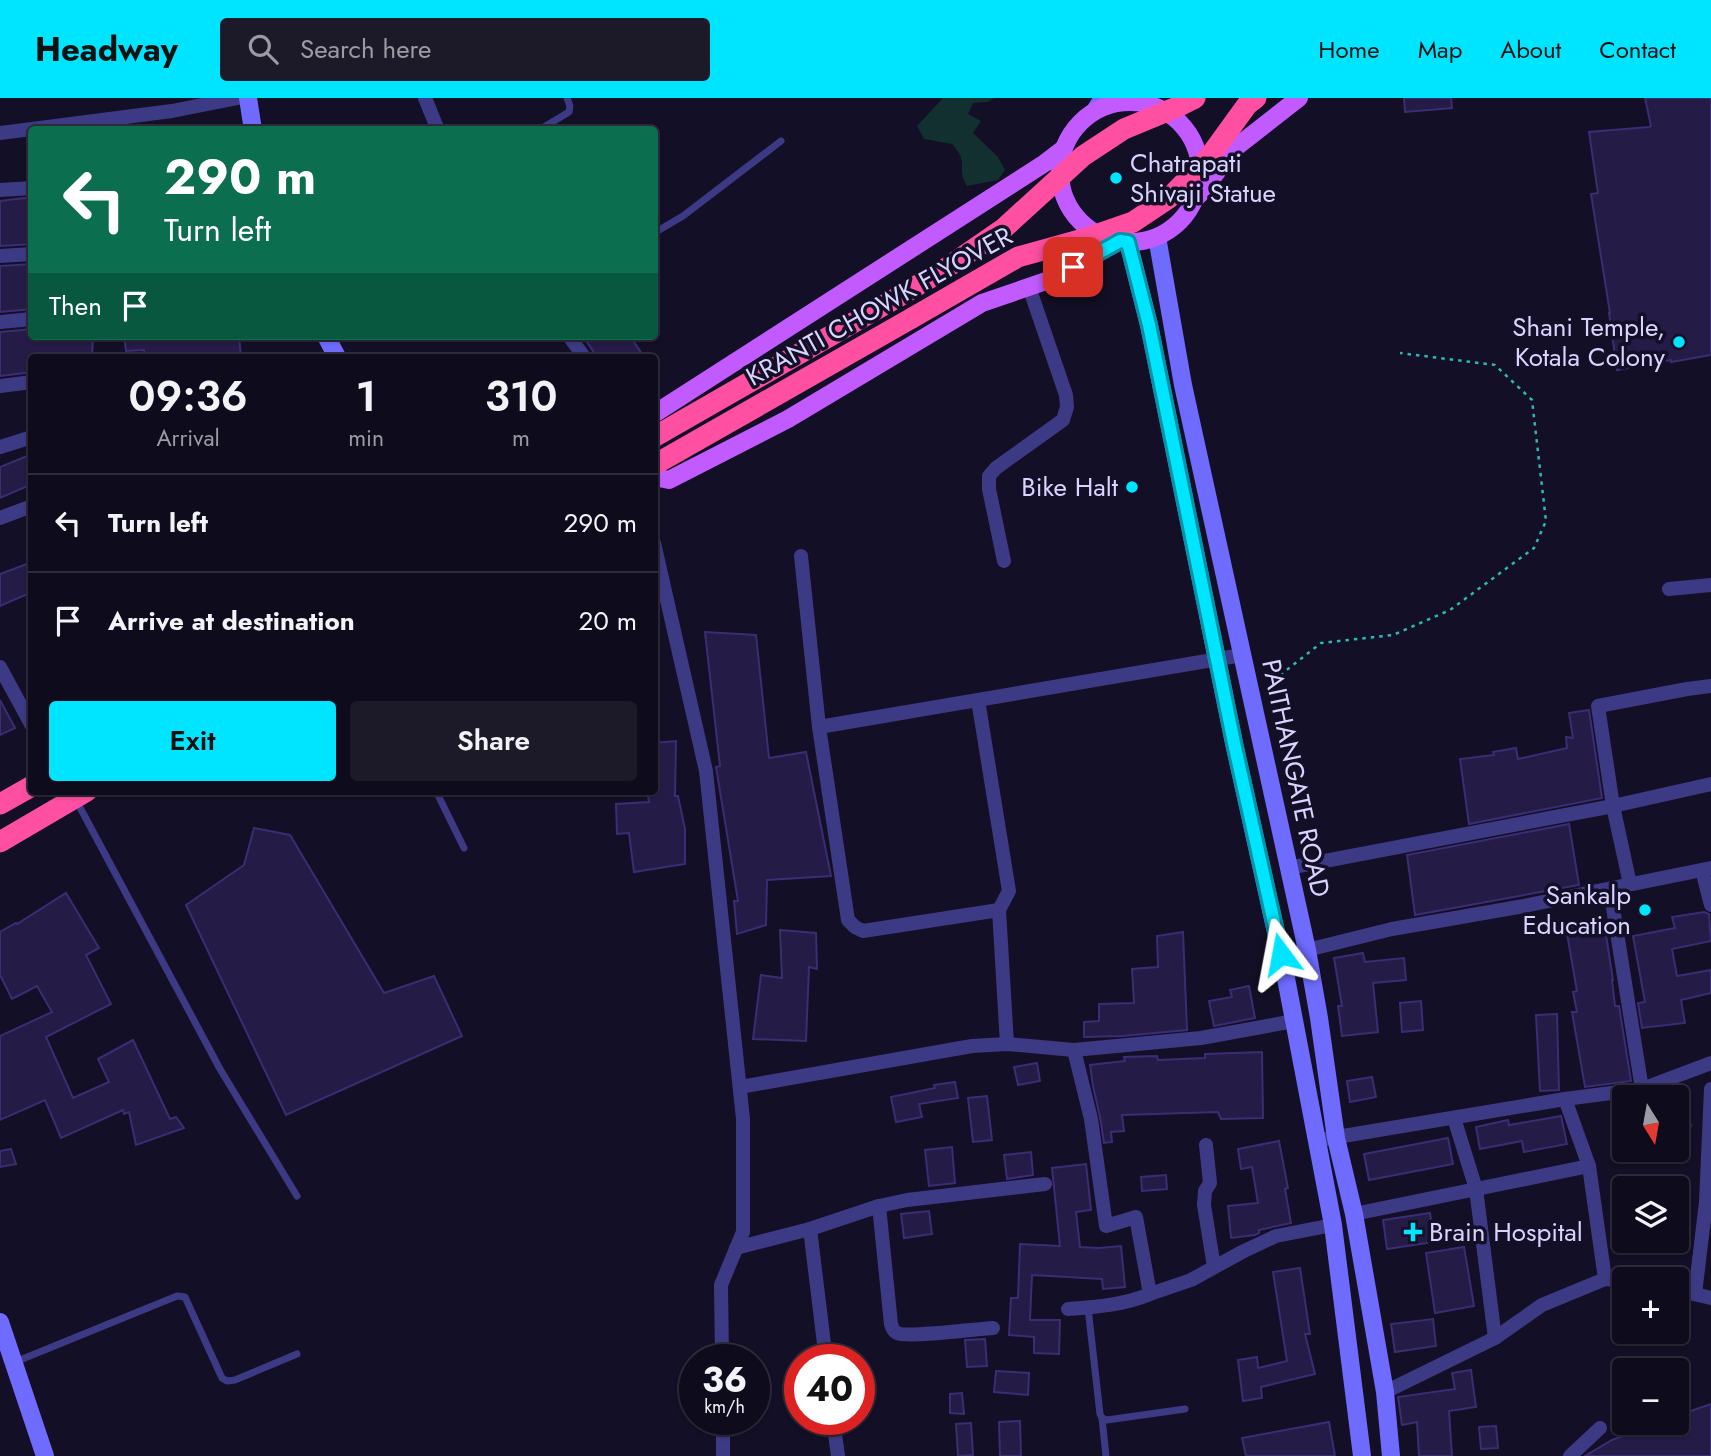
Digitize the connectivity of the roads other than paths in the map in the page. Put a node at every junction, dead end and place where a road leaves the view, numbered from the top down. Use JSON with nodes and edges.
{"nodes":[{"id":1,"x":238,"y":98,"type":"edge"},
{"id":2,"x":248,"y":98,"type":"edge"},
{"id":3,"x":425,"y":98,"type":"edge"},
{"id":4,"x":567,"y":98,"type":"edge"},
{"id":5,"x":1182,"y":98,"type":"edge"},
{"id":6,"x":1195,"y":98,"type":"edge"},
{"id":7,"x":1256,"y":98,"type":"edge"},
{"id":8,"x":1299,"y":98,"type":"edge"},
{"id":9,"x":1100,"y":103,"type":"edge"},
{"id":10,"x":1162,"y":105,"type":"edge"},
{"id":11,"x":55,"y":126,"type":"edge"},
{"id":12,"x":252,"y":126,"type":"edge"},
{"id":13,"x":437,"y":126,"type":"edge"},
{"id":14,"x":545,"y":126,"type":"edge"},
{"id":15,"x":28,"y":129,"type":"edge"},
{"id":16,"x":0,"y":133,"type":"edge"},
{"id":17,"x":781,"y":141,"type":"dead end"},
{"id":18,"x":1062,"y":150,"type":"junction"},
{"id":19,"x":28,"y":188,"type":"edge"},
{"id":20,"x":0,"y":190,"type":"edge"},
{"id":21,"x":1196,"y":199,"type":"junction"},
{"id":22,"x":658,"y":231,"type":"edge"},
{"id":23,"x":1157,"y":237,"type":"junction"},
{"id":24,"x":1124,"y":242,"type":"junction"},
{"id":25,"x":28,"y":254,"type":"edge"},
{"id":26,"x":0,"y":256,"type":"edge"},
{"id":27,"x":1028,"y":287,"type":"junction"},
{"id":28,"x":28,"y":319,"type":"edge"},
{"id":29,"x":0,"y":322,"type":"edge"},
{"id":30,"x":28,"y":382,"type":"edge"},
{"id":31,"x":0,"y":386,"type":"edge"},
{"id":32,"x":658,"y":411,"type":"edge"},
{"id":33,"x":658,"y":435,"type":"edge"},
{"id":34,"x":28,"y":438,"type":"edge"},
{"id":35,"x":0,"y":447,"type":"edge"},
{"id":36,"x":658,"y":463,"type":"edge"},
{"id":37,"x":658,"y":478,"type":"edge"},
{"id":38,"x":28,"y":508,"type":"edge"},
{"id":39,"x":0,"y":518,"type":"edge"},
{"id":40,"x":801,"y":556,"type":"dead end"},
{"id":41,"x":658,"y":561,"type":"edge"},
{"id":42,"x":1004,"y":561,"type":"dead end"},
{"id":43,"x":1711,"y":585,"type":"edge"},
{"id":44,"x":1669,"y":589,"type":"dead end"},
{"id":45,"x":1217,"y":659,"type":"junction"},
{"id":46,"x":1243,"y":661,"type":"junction"},
{"id":47,"x":0,"y":667,"type":"edge"},
{"id":48,"x":1711,"y":686,"type":"edge"},
{"id":49,"x":978,"y":700,"type":"junction"},
{"id":50,"x":28,"y":719,"type":"edge"},
{"id":51,"x":819,"y":727,"type":"junction"},
{"id":52,"x":1711,"y":784,"type":"edge"},
{"id":53,"x":28,"y":788,"type":"edge"},
{"id":54,"x":81,"y":795,"type":"edge"},
{"id":55,"x":438,"y":795,"type":"edge"},
{"id":56,"x":0,"y":804,"type":"edge"},
{"id":57,"x":1614,"y":806,"type":"junction"},
{"id":58,"x":0,"y":842,"type":"edge"},
{"id":59,"x":464,"y":848,"type":"dead end"},
{"id":60,"x":1288,"y":868,"type":"junction"},
{"id":61,"x":1706,"y":869,"type":"edge"},
{"id":62,"x":1630,"y":884,"type":"junction"},
{"id":63,"x":1609,"y":889,"type":"junction"},
{"id":64,"x":1711,"y":905,"type":"edge"},
{"id":65,"x":999,"y":910,"type":"junction"},
{"id":66,"x":1307,"y":950,"type":"junction"},
{"id":67,"x":1294,"y":1021,"type":"junction"},
{"id":68,"x":1007,"y":1044,"type":"junction"},
{"id":69,"x":1074,"y":1050,"type":"junction"},
{"id":70,"x":1711,"y":1063,"type":"edge"},
{"id":71,"x":1641,"y":1085,"type":"edge"},
{"id":72,"x":1653,"y":1085,"type":"edge"},
{"id":73,"x":740,"y":1087,"type":"junction"},
{"id":74,"x":1711,"y":1089,"type":"edge"},
{"id":75,"x":1612,"y":1093,"type":"edge"},
{"id":76,"x":1565,"y":1099,"type":"junction"},
{"id":77,"x":1454,"y":1118,"type":"junction"},
{"id":78,"x":1336,"y":1138,"type":"junction"},
{"id":79,"x":1316,"y":1139,"type":"junction"},
{"id":80,"x":1206,"y":1145,"type":"dead end"},
{"id":81,"x":1589,"y":1166,"type":"junction"},
{"id":82,"x":1045,"y":1184,"type":"dead end"},
{"id":83,"x":1476,"y":1189,"type":"junction"},
{"id":84,"x":298,"y":1196,"type":"dead end"},
{"id":85,"x":1708,"y":1203,"type":"edge"},
{"id":86,"x":879,"y":1206,"type":"junction"},
{"id":87,"x":1354,"y":1214,"type":"junction"},
{"id":88,"x":1333,"y":1225,"type":"junction"},
{"id":89,"x":810,"y":1229,"type":"junction"},
{"id":90,"x":736,"y":1248,"type":"junction"},
{"id":91,"x":1214,"y":1268,"type":"junction"},
{"id":92,"x":1605,"y":1279,"type":"junction"},
{"id":93,"x":1612,"y":1280,"type":"edge"},
{"id":94,"x":1689,"y":1293,"type":"edge"},
{"id":95,"x":1150,"y":1294,"type":"junction"},
{"id":96,"x":1695,"y":1294,"type":"junction"},
{"id":97,"x":1711,"y":1298,"type":"edge"},
{"id":98,"x":1088,"y":1307,"type":"junction"},
{"id":99,"x":1068,"y":1309,"type":"dead end"},
{"id":100,"x":0,"y":1322,"type":"edge"},
{"id":101,"x":993,"y":1328,"type":"dead end"},
{"id":102,"x":1495,"y":1338,"type":"junction"},
{"id":103,"x":722,"y":1344,"type":"edge"},
{"id":104,"x":824,"y":1344,"type":"edge"},
{"id":105,"x":297,"y":1354,"type":"dead end"},
{"id":106,"x":14,"y":1362,"type":"junction"},
{"id":107,"x":1385,"y":1392,"type":"junction"},
{"id":108,"x":1185,"y":1409,"type":"dead end"},
{"id":109,"x":1102,"y":1418,"type":"junction"},
{"id":110,"x":1600,"y":1429,"type":"dead end"},
{"id":111,"x":723,"y":1435,"type":"edge"},
{"id":112,"x":835,"y":1435,"type":"edge"},
{"id":113,"x":45,"y":1456,"type":"edge"},
{"id":114,"x":723,"y":1456,"type":"edge"},
{"id":115,"x":838,"y":1456,"type":"edge"},
{"id":116,"x":1106,"y":1456,"type":"edge"},
{"id":117,"x":1362,"y":1456,"type":"edge"},
{"id":118,"x":1391,"y":1456,"type":"edge"},
{"id":119,"x":1570,"y":1456,"type":"edge"}],
"edges":[{"from":1,"to":11,"type":"street"},
{"from":2,"to":12,"type":"street"},
{"from":3,"to":13,"type":"street"},
{"from":4,"to":14,"type":"lane"},
{"from":5,"to":10,"type":"main road"},
{"from":6,"to":33,"type":"highway","name":"KRANTI CHOWK FLYOVER","bridge":true},
{"from":7,"to":36,"type":"highway","name":"KRANTI CHOWK FLYOVER","bridge":true},
{"from":8,"to":21,"type":"main road"},
{"from":9,"to":10,"type":"main road"},
{"from":9,"to":18,"type":"main road"},
{"from":10,"to":21,"type":"main road"},
{"from":15,"to":16,"type":"street"},
{"from":17,"to":22,"type":"lane"},
{"from":18,"to":24,"type":"main road"},
{"from":18,"to":32,"type":"main road"},
{"from":19,"to":20,"type":"street"},
{"from":21,"to":23,"type":"main road"},
{"from":23,"to":24,"type":"main road"},
{"from":23,"to":46,"type":"street","name":"PAITHANGATE ROAD"},
{"from":24,"to":27,"type":"main road"},
{"from":24,"to":45,"type":"street","name":"PAITHANGATE ROAD"},
{"from":25,"to":26,"type":"street"},
{"from":27,"to":37,"type":"main road"},
{"from":27,"to":42,"type":"street"},
{"from":28,"to":29,"type":"street"},
{"from":30,"to":31,"type":"street"},
{"from":34,"to":35,"type":"street"},
{"from":38,"to":39,"type":"street"},
{"from":40,"to":51,"type":"street"},
{"from":41,"to":73,"type":"street"},
{"from":43,"to":44,"type":"street"},
{"from":45,"to":46,"type":"street"},
{"from":45,"to":49,"type":"street"},
{"from":45,"to":67,"type":"street","name":"PAITHANGATE ROAD"},
{"from":46,"to":60,"type":"street","name":"PAITHANGATE ROAD"},
{"from":47,"to":50,"type":"street"},
{"from":48,"to":57,"type":"street"},
{"from":49,"to":51,"type":"street"},
{"from":49,"to":65,"type":"street"},
{"from":51,"to":65,"type":"street"},
{"from":52,"to":57,"type":"street"},
{"from":53,"to":56,"type":"highway"},
{"from":54,"to":58,"type":"highway"},
{"from":54,"to":84,"type":"lane"},
{"from":55,"to":59,"type":"lane"},
{"from":57,"to":60,"type":"street"},
{"from":57,"to":62,"type":"street"},
{"from":60,"to":66,"type":"street","name":"PAITHANGATE ROAD"},
{"from":61,"to":62,"type":"street"},
{"from":61,"to":64,"type":"street"},
{"from":62,"to":63,"type":"street"},
{"from":63,"to":66,"type":"street"},
{"from":63,"to":71,"type":"street"},
{"from":65,"to":68,"type":"street"},
{"from":66,"to":78,"type":"street","name":"PAITHANGATE ROAD"},
{"from":67,"to":69,"type":"street"},
{"from":67,"to":79,"type":"street","name":"PAITHANGATE ROAD"},
{"from":68,"to":69,"type":"street"},
{"from":68,"to":73,"type":"street"},
{"from":69,"to":95,"type":"street"},
{"from":70,"to":72,"type":"street"},
{"from":73,"to":90,"type":"street"},
{"from":74,"to":85,"type":"street"},
{"from":75,"to":76,"type":"street"},
{"from":76,"to":77,"type":"street"},
{"from":76,"to":81,"type":"street"},
{"from":77,"to":78,"type":"street"},
{"from":77,"to":83,"type":"street"},
{"from":78,"to":79,"type":"street"},
{"from":78,"to":87,"type":"street","name":"PAITHANGATE ROAD"},
{"from":79,"to":88,"type":"street","name":"PAITHANGATE ROAD"},
{"from":80,"to":91,"type":"street"},
{"from":81,"to":83,"type":"street"},
{"from":81,"to":92,"type":"street"},
{"from":82,"to":86,"type":"street"},
{"from":83,"to":87,"type":"street"},
{"from":83,"to":102,"type":"street"},
{"from":85,"to":96,"type":"street"},
{"from":86,"to":89,"type":"street"},
{"from":86,"to":101,"type":"street"},
{"from":87,"to":107,"type":"street","name":"PAITHANGATE ROAD"},
{"from":88,"to":91,"type":"street"},
{"from":88,"to":117,"type":"street","name":"PAITHANGATE ROAD"},
{"from":89,"to":90,"type":"street"},
{"from":89,"to":104,"type":"street"},
{"from":90,"to":103,"type":"street"},
{"from":91,"to":95,"type":"street"},
{"from":92,"to":93,"type":"street"},
{"from":92,"to":102,"type":"street"},
{"from":94,"to":96,"type":"street"},
{"from":95,"to":98,"type":"street"},
{"from":96,"to":97,"type":"street"},
{"from":98,"to":99,"type":"street"},
{"from":98,"to":109,"type":"lane"},
{"from":100,"to":106,"type":"street"},
{"from":102,"to":107,"type":"street"},
{"from":105,"to":106,"type":"lane"},
{"from":106,"to":113,"type":"street"},
{"from":107,"to":118,"type":"street","name":"PAITHANGATE ROAD"},
{"from":108,"to":109,"type":"lane"},
{"from":109,"to":116,"type":"lane"},
{"from":110,"to":119,"type":"street"},
{"from":111,"to":114,"type":"street"},
{"from":112,"to":115,"type":"street"}]}
